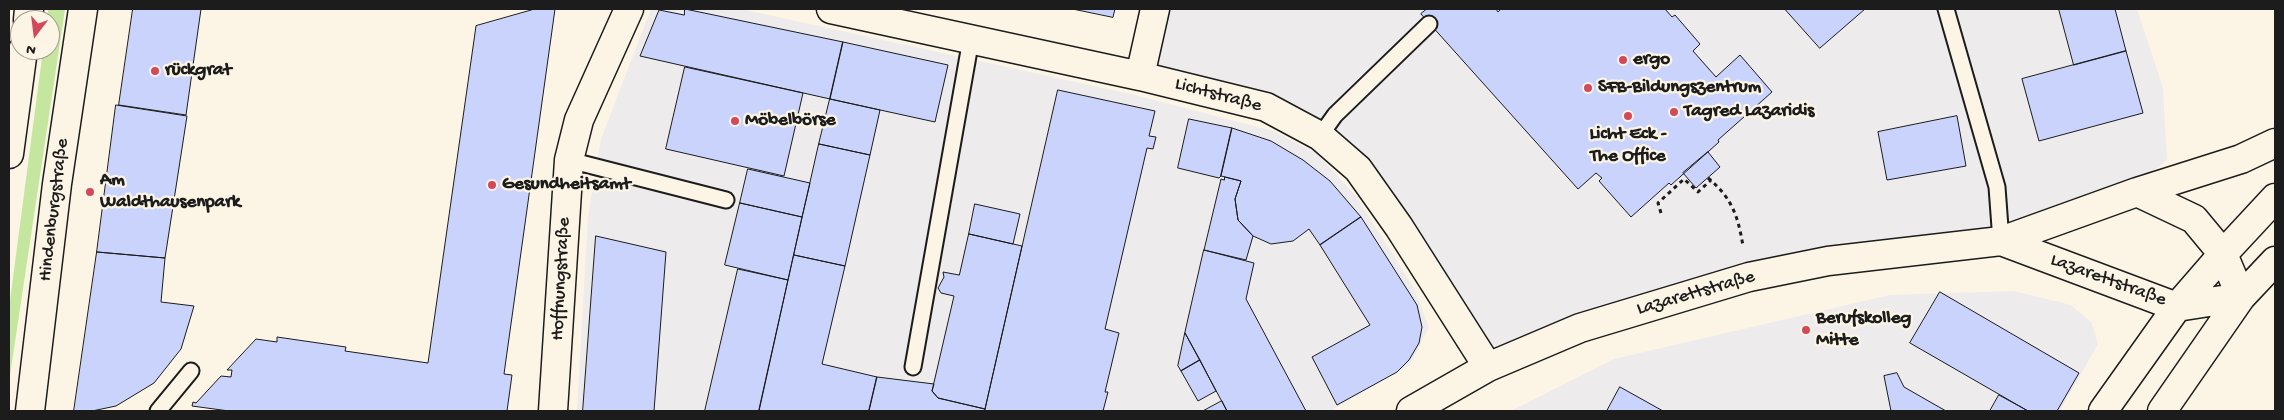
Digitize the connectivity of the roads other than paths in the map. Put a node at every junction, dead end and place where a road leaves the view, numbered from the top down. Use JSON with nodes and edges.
{"nodes":[{"id":1,"x":83,"y":9,"type":"edge"},
{"id":2,"x":629,"y":9,"type":"edge"},
{"id":3,"x":831,"y":9,"type":"edge"},
{"id":4,"x":1155,"y":9,"type":"edge"},
{"id":5,"x":1946,"y":9,"type":"edge"},
{"id":6,"x":1429,"y":24,"type":"dead end"},
{"id":7,"x":971,"y":39,"type":"junction"},
{"id":8,"x":22,"y":60,"type":"edge"},
{"id":9,"x":1140,"y":76,"type":"junction"},
{"id":10,"x":1320,"y":136,"type":"junction"},
{"id":11,"x":2275,"y":143,"type":"edge"},
{"id":12,"x":9,"y":154,"type":"edge"},
{"id":13,"x":569,"y":160,"type":"junction"},
{"id":14,"x":2137,"y":192,"type":"junction"},
{"id":15,"x":2275,"y":198,"type":"edge"},
{"id":16,"x":726,"y":200,"type":"dead end"},
{"id":17,"x":2001,"y":241,"type":"junction"},
{"id":18,"x":2223,"y":254,"type":"junction"},
{"id":19,"x":2275,"y":261,"type":"edge"},
{"id":20,"x":2241,"y":297,"type":"junction"},
{"id":21,"x":2177,"y":307,"type":"junction"},
{"id":22,"x":913,"y":367,"type":"dead end"},
{"id":23,"x":1488,"y":367,"type":"junction"},
{"id":24,"x":191,"y":371,"type":"dead end"},
{"id":25,"x":30,"y":411,"type":"edge"},
{"id":26,"x":158,"y":411,"type":"edge"},
{"id":27,"x":554,"y":411,"type":"edge"},
{"id":28,"x":1411,"y":411,"type":"edge"},
{"id":29,"x":2103,"y":411,"type":"edge"},
{"id":30,"x":2162,"y":411,"type":"edge"}],
"edges":[{"from":1,"to":25,"type":"street","name":"Hindenburgstraße"},
{"from":2,"to":13,"type":"street","name":"Hoffnungstraße"},
{"from":3,"to":7,"type":"street","name":"Lichtstraße"},
{"from":4,"to":9,"type":"street"},
{"from":5,"to":17,"type":"lane"},
{"from":6,"to":10,"type":"lane"},
{"from":7,"to":9,"type":"street","name":"Lichtstraße"},
{"from":7,"to":22,"type":"lane"},
{"from":8,"to":12,"type":"street"},
{"from":9,"to":10,"type":"street","name":"Lichtstraße"},
{"from":10,"to":23,"type":"street","name":"Lichtstraße"},
{"from":11,"to":14,"type":"street","name":"Lazarettstraße"},
{"from":13,"to":16,"type":"lane"},
{"from":13,"to":27,"type":"street","name":"Hoffnungstraße"},
{"from":14,"to":17,"type":"street","name":"Lazarettstraße"},
{"from":14,"to":18,"type":"street"},
{"from":15,"to":18,"type":"street"},
{"from":17,"to":21,"type":"street","name":"Lazarettstraße"},
{"from":17,"to":23,"type":"street","name":"Lazarettstraße"},
{"from":18,"to":20,"type":"street"},
{"from":18,"to":21,"type":"street"},
{"from":19,"to":20,"type":"street"},
{"from":20,"to":21,"type":"street","name":"Lazarettstraße"},
{"from":20,"to":30,"type":"street"},
{"from":21,"to":29,"type":"street"},
{"from":23,"to":28,"type":"street","name":"Lazarettstraße"},
{"from":24,"to":26,"type":"lane"}]}
